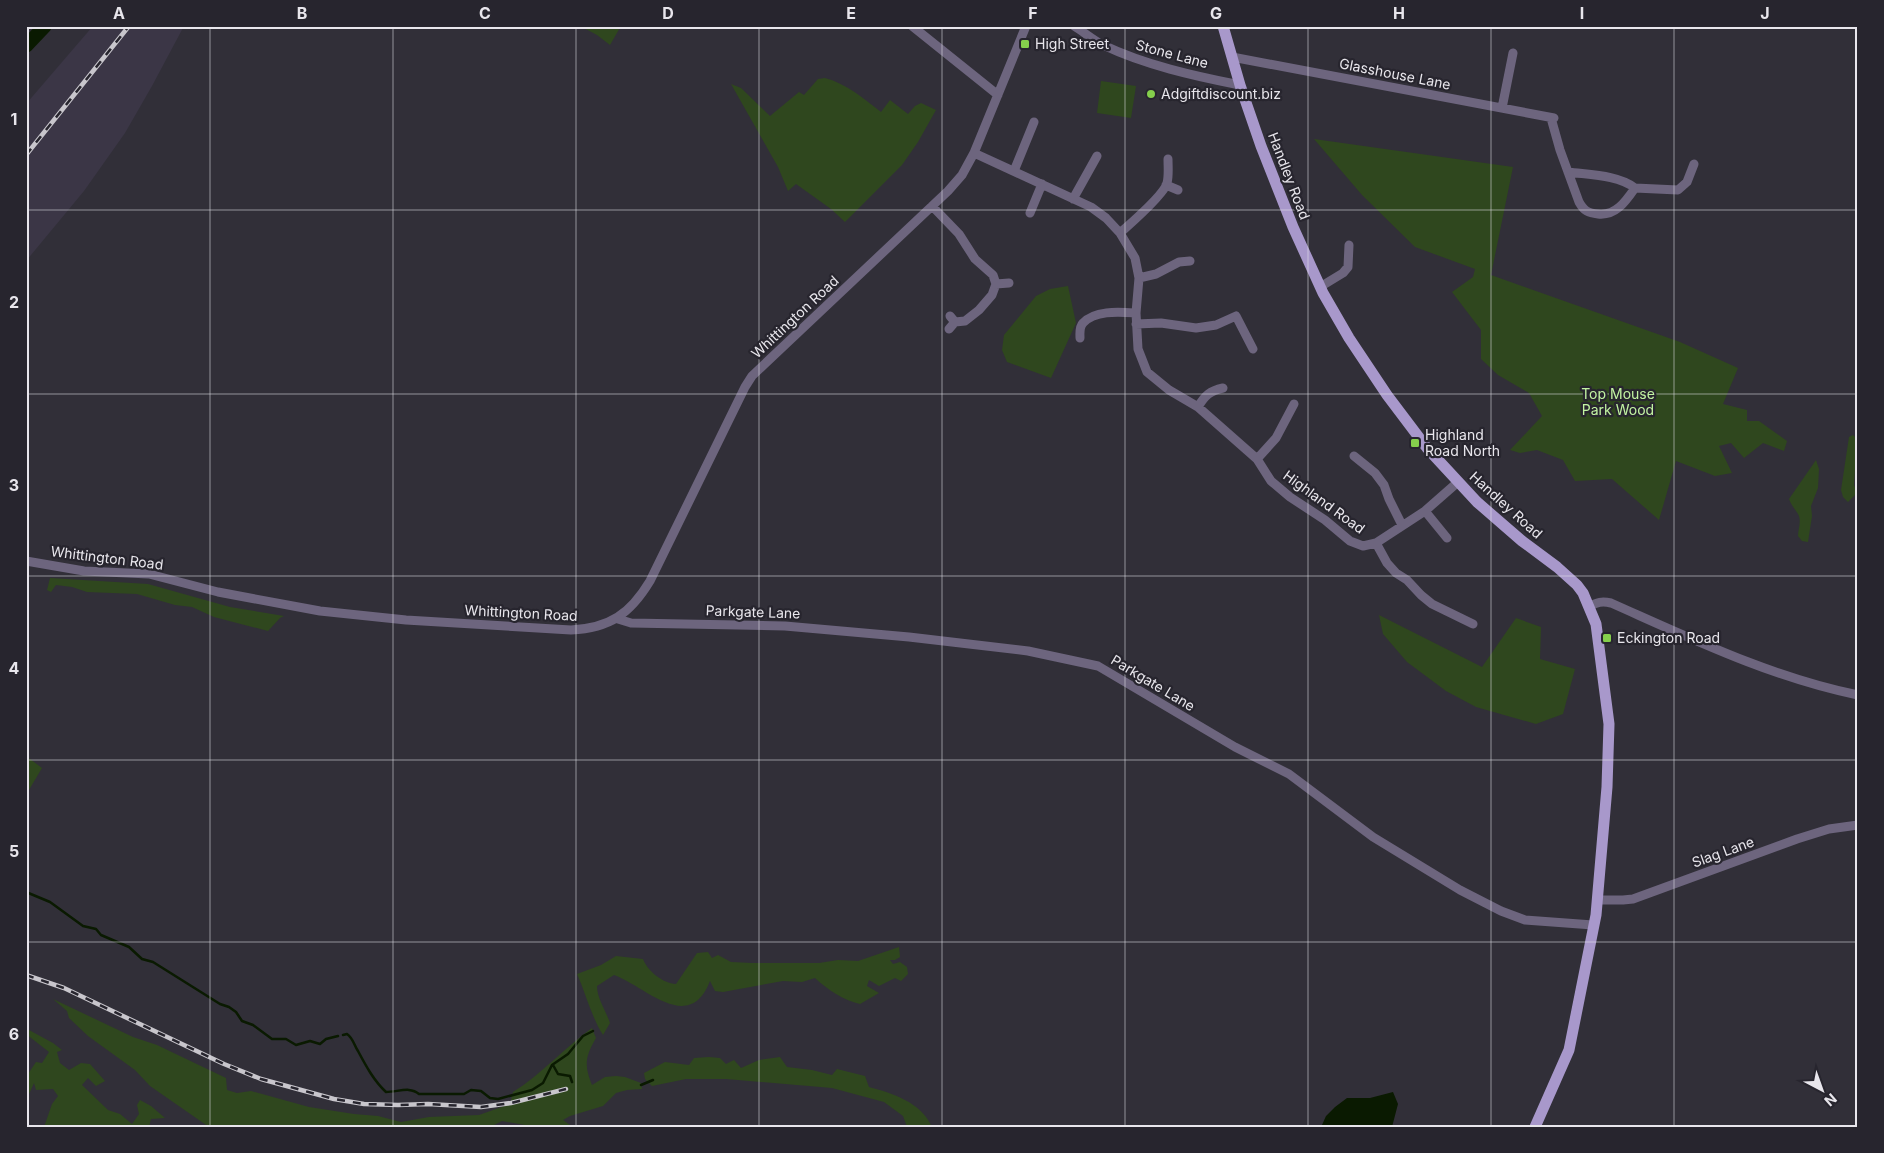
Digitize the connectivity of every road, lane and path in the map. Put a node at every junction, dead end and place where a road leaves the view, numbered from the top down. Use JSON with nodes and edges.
{"nodes":[{"id":1,"x":912,"y":26,"type":"edge"},
{"id":2,"x":1026,"y":26,"type":"edge"},
{"id":3,"x":1223,"y":26,"type":"edge"},
{"id":4,"x":1076,"y":27,"type":"edge"},
{"id":5,"x":1513,"y":53,"type":"dead end"},
{"id":6,"x":1232,"y":58,"type":"junction"},
{"id":7,"x":1240,"y":85,"type":"junction"},
{"id":8,"x":998,"y":95,"type":"junction"},
{"id":9,"x":1502,"y":108,"type":"junction"},
{"id":10,"x":1034,"y":122,"type":"dead end"},
{"id":11,"x":974,"y":153,"type":"junction"},
{"id":12,"x":1097,"y":156,"type":"dead end"},
{"id":13,"x":1168,"y":159,"type":"dead end"},
{"id":14,"x":1694,"y":164,"type":"dead end"},
{"id":15,"x":1014,"y":171,"type":"junction"},
{"id":16,"x":1568,"y":172,"type":"junction"},
{"id":17,"x":1042,"y":184,"type":"junction"},
{"id":18,"x":1166,"y":185,"type":"junction"},
{"id":19,"x":1636,"y":188,"type":"junction"},
{"id":20,"x":1178,"y":190,"type":"dead end"},
{"id":21,"x":1073,"y":199,"type":"junction"},
{"id":22,"x":932,"y":206,"type":"junction"},
{"id":23,"x":1030,"y":213,"type":"dead end"},
{"id":24,"x":1120,"y":233,"type":"junction"},
{"id":25,"x":1348,"y":245,"type":"dead end"},
{"id":26,"x":1190,"y":261,"type":"dead end"},
{"id":27,"x":1139,"y":278,"type":"junction"},
{"id":28,"x":1009,"y":283,"type":"dead end"},
{"id":29,"x":996,"y":284,"type":"junction"},
{"id":30,"x":1320,"y":287,"type":"junction"},
{"id":31,"x":1136,"y":313,"type":"junction"},
{"id":32,"x":951,"y":322,"type":"dead end"},
{"id":33,"x":1136,"y":324,"type":"junction"},
{"id":34,"x":1080,"y":338,"type":"dead end"},
{"id":35,"x":1253,"y":349,"type":"dead end"},
{"id":36,"x":1223,"y":388,"type":"dead end"},
{"id":37,"x":1294,"y":404,"type":"dead end"},
{"id":38,"x":1198,"y":406,"type":"junction"},
{"id":39,"x":1354,"y":456,"type":"dead end"},
{"id":40,"x":1257,"y":459,"type":"junction"},
{"id":41,"x":1458,"y":482,"type":"junction"},
{"id":42,"x":1425,"y":511,"type":"junction"},
{"id":43,"x":1402,"y":525,"type":"junction"},
{"id":44,"x":1446,"y":538,"type":"dead end"},
{"id":45,"x":1376,"y":543,"type":"junction"},
{"id":46,"x":26,"y":561,"type":"edge"},
{"id":47,"x":1589,"y":607,"type":"junction"},
{"id":48,"x":618,"y":619,"type":"junction"},
{"id":49,"x":1473,"y":624,"type":"dead end"},
{"id":50,"x":1858,"y":695,"type":"edge"},
{"id":51,"x":1858,"y":825,"type":"edge"},
{"id":52,"x":1597,"y":900,"type":"junction"},
{"id":53,"x":1593,"y":925,"type":"junction"},
{"id":54,"x":1535,"y":1127,"type":"edge"}],
"edges":[{"from":1,"to":8,"type":"street"},
{"from":2,"to":8,"type":"street"},
{"from":3,"to":6,"type":"main road","name":"Handley Road"},
{"from":4,"to":7,"type":"street","name":"Stone Lane"},
{"from":5,"to":9,"type":"street"},
{"from":6,"to":7,"type":"main road","name":"Handley Road"},
{"from":6,"to":9,"type":"street","name":"Glasshouse Lane"},
{"from":7,"to":30,"type":"main road","name":"Handley Road"},
{"from":8,"to":11,"type":"street"},
{"from":9,"to":16,"type":"street","name":"Glasshouse Lane"},
{"from":10,"to":15,"type":"street"},
{"from":11,"to":15,"type":"street","name":"Highland Road"},
{"from":11,"to":22,"type":"street"},
{"from":12,"to":21,"type":"street"},
{"from":13,"to":18,"type":"street"},
{"from":14,"to":19,"type":"street"},
{"from":15,"to":17,"type":"street","name":"Highland Road"},
{"from":16,"to":19,"type":"street"},
{"from":16,"to":19,"type":"street"},
{"from":17,"to":21,"type":"street","name":"Highland Road"},
{"from":17,"to":23,"type":"street"},
{"from":18,"to":20,"type":"street"},
{"from":18,"to":24,"type":"street"},
{"from":21,"to":24,"type":"street","name":"Highland Road"},
{"from":22,"to":29,"type":"street"},
{"from":22,"to":48,"type":"street","name":"Whittington Road"},
{"from":24,"to":27,"type":"street","name":"Highland Road"},
{"from":25,"to":30,"type":"street"},
{"from":26,"to":27,"type":"street"},
{"from":27,"to":31,"type":"street","name":"Highland Road"},
{"from":28,"to":29,"type":"street"},
{"from":29,"to":32,"type":"street"},
{"from":30,"to":41,"type":"main road","name":"Handley Road"},
{"from":31,"to":33,"type":"street","name":"Highland Road"},
{"from":31,"to":34,"type":"street"},
{"from":33,"to":35,"type":"street"},
{"from":33,"to":38,"type":"street","name":"Highland Road"},
{"from":36,"to":38,"type":"street"},
{"from":37,"to":40,"type":"street"},
{"from":38,"to":40,"type":"street","name":"Highland Road"},
{"from":39,"to":43,"type":"street"},
{"from":40,"to":45,"type":"street","name":"Highland Road"},
{"from":41,"to":42,"type":"street","name":"Highland Road"},
{"from":41,"to":47,"type":"main road","name":"Handley Road"},
{"from":42,"to":43,"type":"street","name":"Highland Road"},
{"from":42,"to":44,"type":"street"},
{"from":43,"to":45,"type":"street","name":"Highland Road"},
{"from":45,"to":49,"type":"street"},
{"from":46,"to":48,"type":"street","name":"Whittington Road"},
{"from":47,"to":50,"type":"street"},
{"from":47,"to":52,"type":"main road"},
{"from":48,"to":53,"type":"street","name":"Parkgate Lane"},
{"from":51,"to":52,"type":"street","name":"Slag Lane"},
{"from":52,"to":53,"type":"main road"},
{"from":53,"to":54,"type":"main road"}]}
